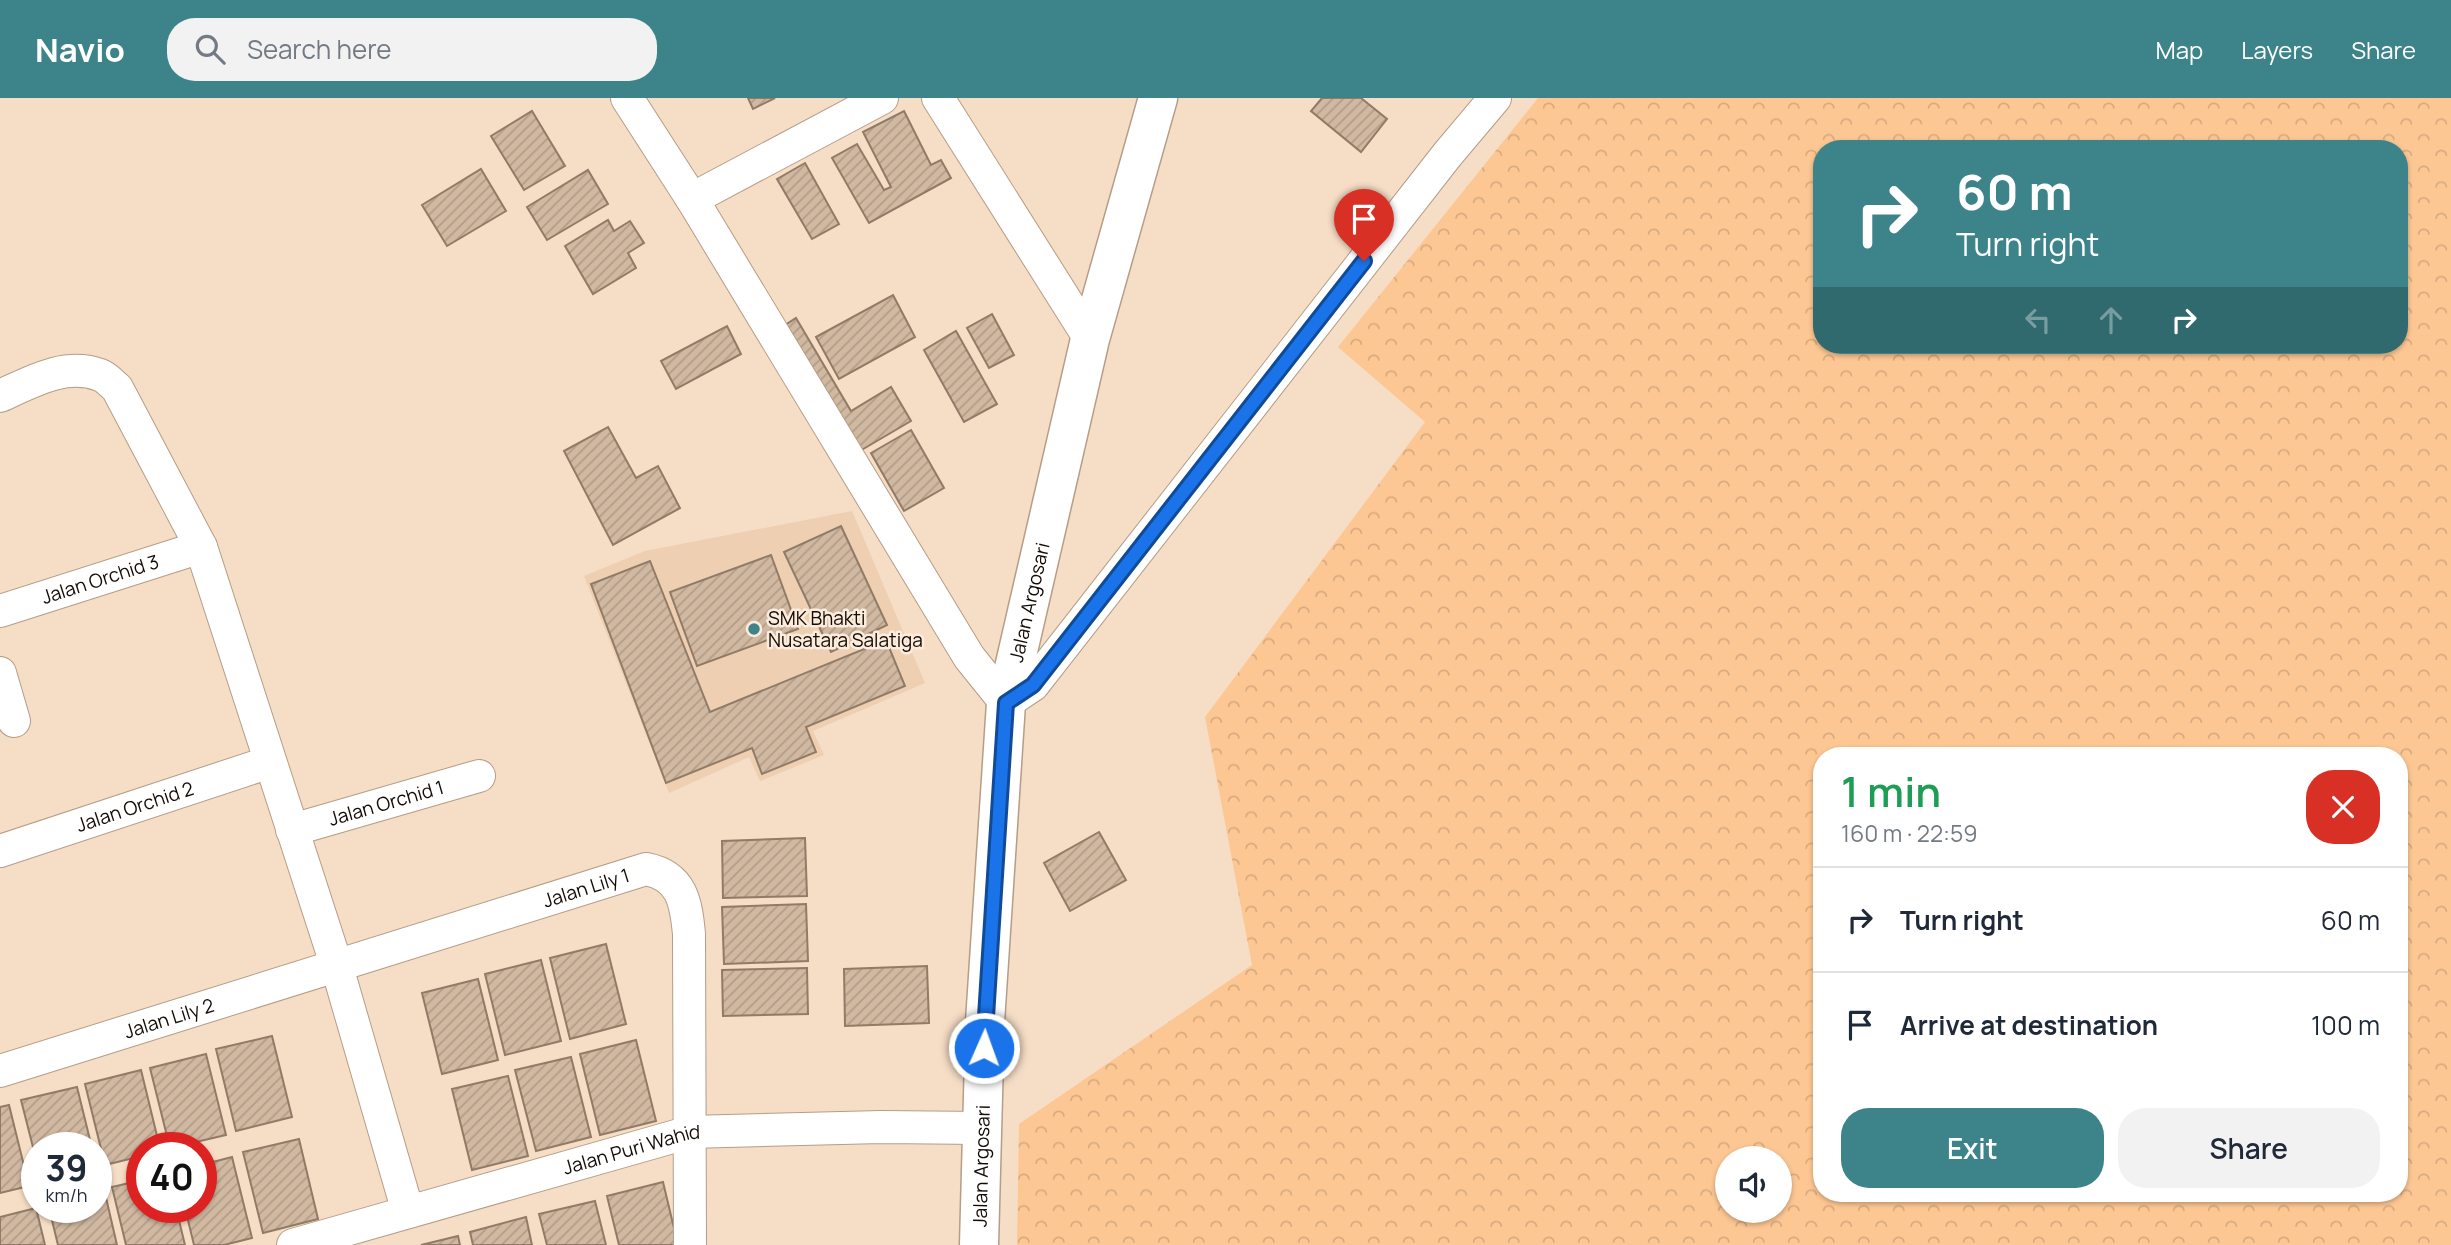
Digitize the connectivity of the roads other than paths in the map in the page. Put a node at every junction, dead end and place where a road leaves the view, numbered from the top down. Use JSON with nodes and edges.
{"nodes":[{"id":1,"x":627,"y":98,"type":"edge"},
{"id":2,"x":882,"y":98,"type":"edge"},
{"id":3,"x":938,"y":98,"type":"edge"},
{"id":4,"x":1158,"y":98,"type":"edge"},
{"id":5,"x":1495,"y":98,"type":"edge"},
{"id":6,"x":692,"y":199,"type":"junction"},
{"id":7,"x":1090,"y":339,"type":"junction"},
{"id":8,"x":0,"y":396,"type":"edge"},
{"id":9,"x":201,"y":547,"type":"junction"},
{"id":10,"x":0,"y":611,"type":"edge"},
{"id":11,"x":0,"y":673,"type":"edge"},
{"id":12,"x":1006,"y":703,"type":"junction"},
{"id":13,"x":14,"y":721,"type":"dead end"},
{"id":14,"x":270,"y":762,"type":"junction"},
{"id":15,"x":479,"y":776,"type":"dead end"},
{"id":16,"x":292,"y":830,"type":"junction"},
{"id":17,"x":0,"y":851,"type":"edge"},
{"id":18,"x":337,"y":967,"type":"junction"},
{"id":19,"x":0,"y":1071,"type":"edge"},
{"id":20,"x":982,"y":1128,"type":"junction"},
{"id":21,"x":690,"y":1132,"type":"junction"},
{"id":22,"x":408,"y":1212,"type":"junction"},
{"id":23,"x":293,"y":1245,"type":"edge"},
{"id":24,"x":691,"y":1245,"type":"edge"},
{"id":25,"x":979,"y":1245,"type":"edge"}],
"edges":[{"from":1,"to":6,"type":"street"},
{"from":2,"to":6,"type":"street"},
{"from":3,"to":7,"type":"street"},
{"from":4,"to":7,"type":"street","name":"Jalan Argosari"},
{"from":5,"to":12,"type":"street"},
{"from":6,"to":12,"type":"street"},
{"from":7,"to":12,"type":"street","name":"Jalan Argosari"},
{"from":8,"to":9,"type":"street"},
{"from":9,"to":10,"type":"street","name":"Jalan Orchid 3"},
{"from":9,"to":14,"type":"street"},
{"from":11,"to":13,"type":"street"},
{"from":12,"to":20,"type":"street","name":"Jalan Argosari"},
{"from":14,"to":16,"type":"street"},
{"from":14,"to":17,"type":"street","name":"Jalan Orchid 2"},
{"from":15,"to":16,"type":"street","name":"Jalan Orchid 1"},
{"from":16,"to":18,"type":"street"},
{"from":18,"to":19,"type":"street","name":"Jalan Lily 2"},
{"from":18,"to":21,"type":"street","name":"Jalan Lily 1"},
{"from":18,"to":22,"type":"street"},
{"from":20,"to":21,"type":"street","name":"Jalan Puri Wahid"},
{"from":20,"to":25,"type":"street","name":"Jalan Argosari"},
{"from":21,"to":22,"type":"street","name":"Jalan Puri Wahid"},
{"from":21,"to":24,"type":"street","name":"Jalan Lily 1"},
{"from":22,"to":23,"type":"street","name":"Jalan Puri Wahid"}]}
